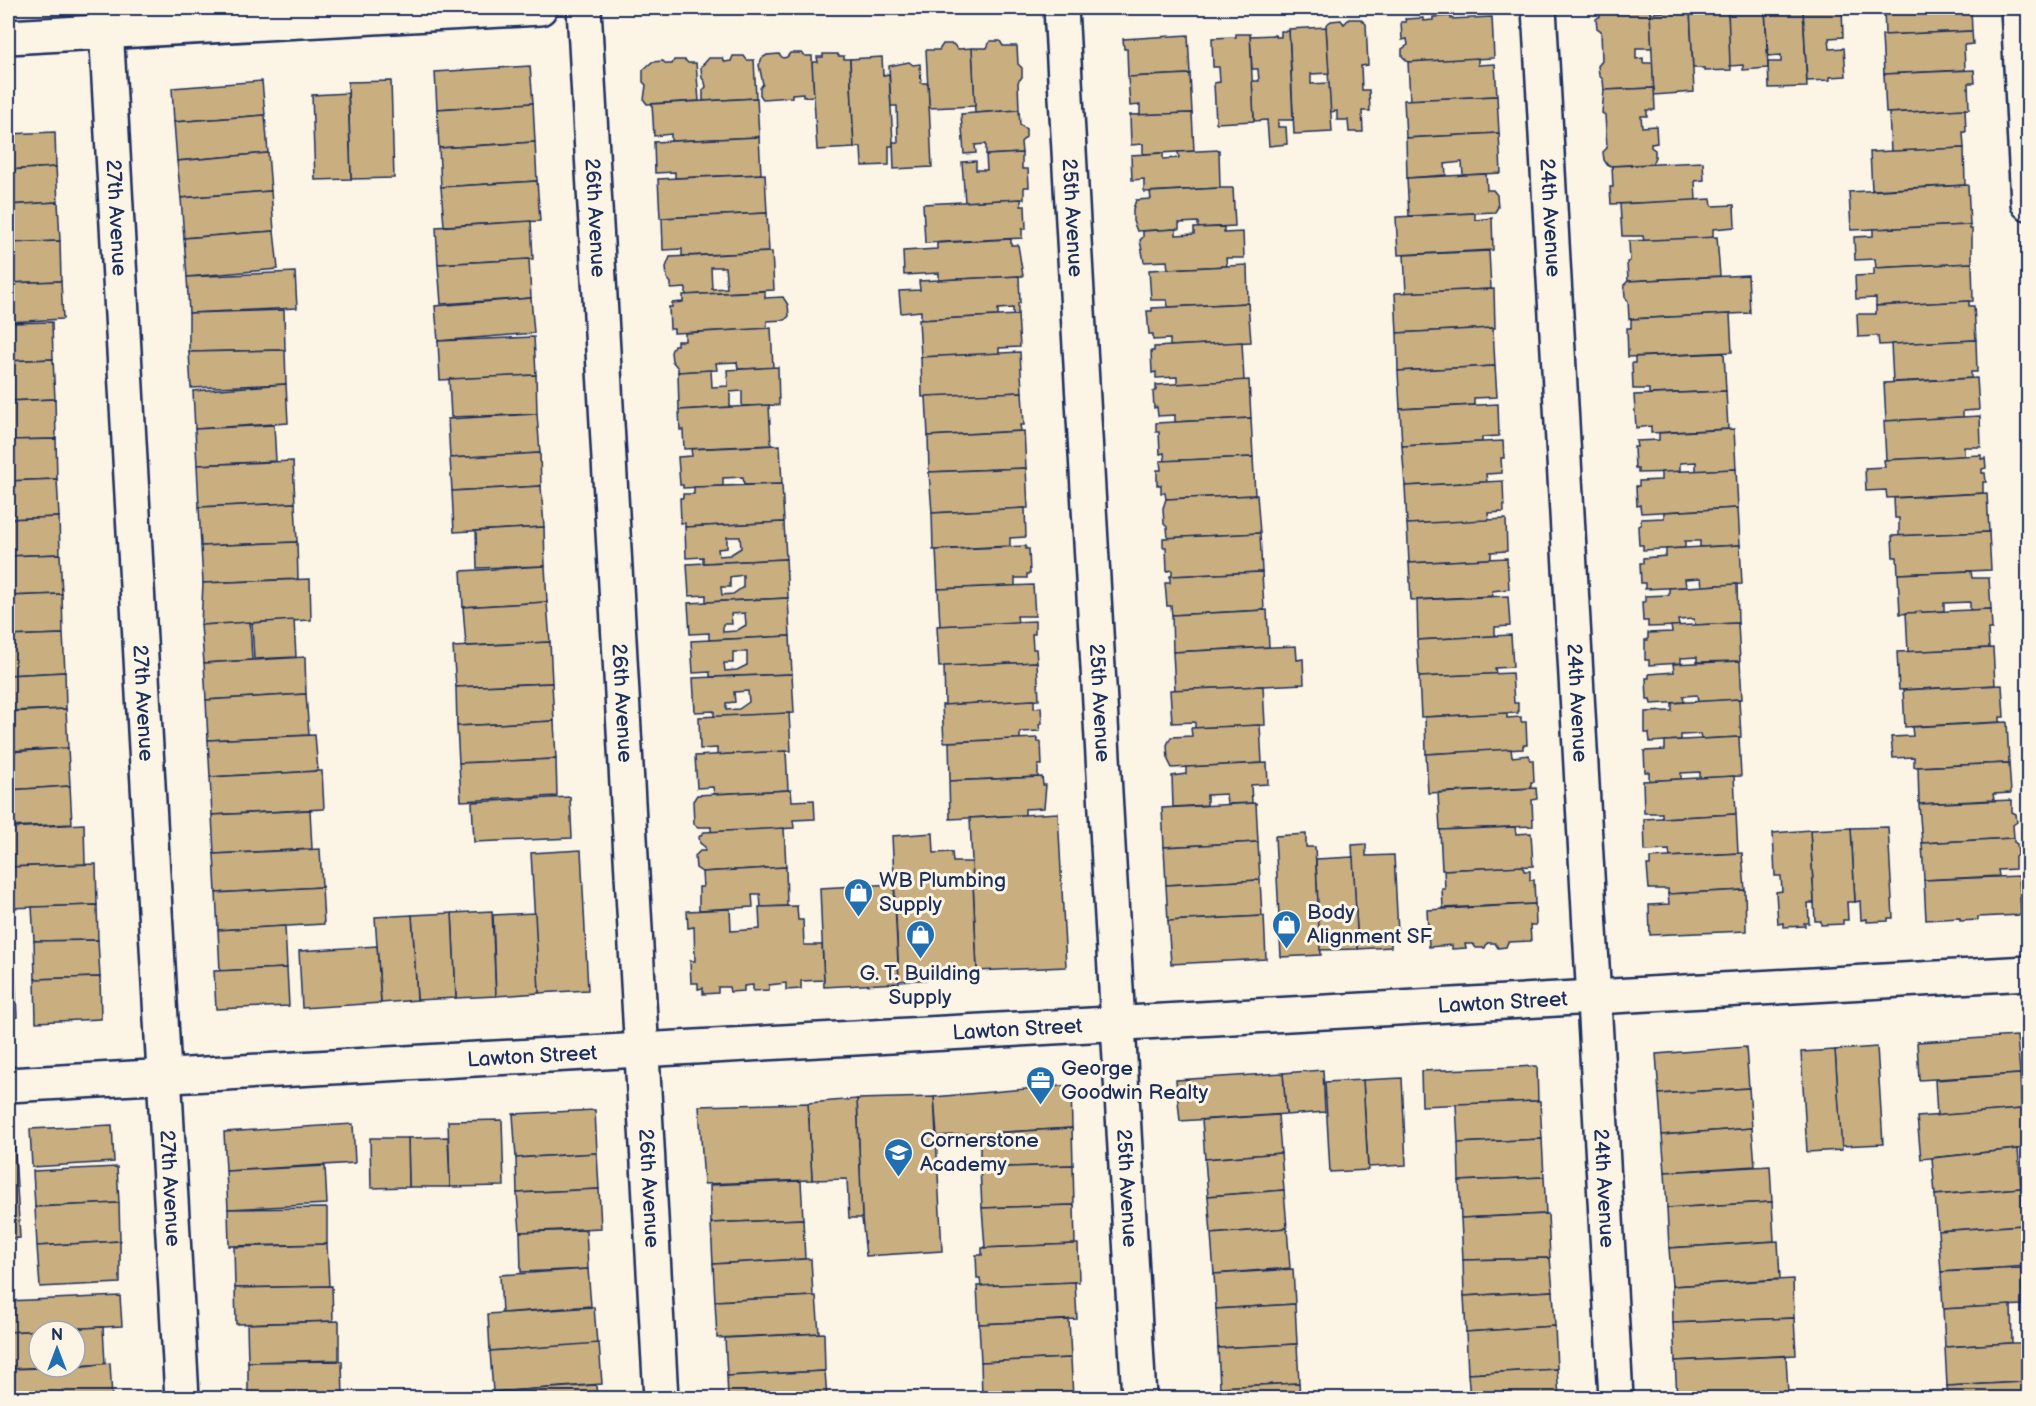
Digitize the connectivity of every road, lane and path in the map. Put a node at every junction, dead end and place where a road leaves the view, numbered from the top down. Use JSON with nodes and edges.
{"nodes":[{"id":1,"x":540,"y":8,"type":"edge"},
{"id":2,"x":584,"y":8,"type":"edge"},
{"id":3,"x":1061,"y":8,"type":"edge"},
{"id":4,"x":1539,"y":8,"type":"edge"},
{"id":5,"x":2018,"y":8,"type":"edge"},
{"id":6,"x":106,"y":20,"type":"edge"},
{"id":7,"x":8,"y":37,"type":"edge"},
{"id":8,"x":2028,"y":202,"type":"edge"},
{"id":9,"x":2028,"y":973,"type":"edge"},
{"id":10,"x":1594,"y":997,"type":"junction"},
{"id":11,"x":1118,"y":1023,"type":"junction"},
{"id":12,"x":642,"y":1050,"type":"junction"},
{"id":13,"x":165,"y":1077,"type":"junction"},
{"id":14,"x":8,"y":1085,"type":"edge"},
{"id":15,"x":182,"y":1398,"type":"edge"},
{"id":16,"x":661,"y":1398,"type":"edge"},
{"id":17,"x":1139,"y":1398,"type":"edge"},
{"id":18,"x":1616,"y":1398,"type":"edge"}],
"edges":[{"from":1,"to":6,"type":"street"},
{"from":2,"to":12,"type":"street","name":"26th Avenue"},
{"from":3,"to":11,"type":"street","name":"25th Avenue"},
{"from":4,"to":10,"type":"street","name":"24th Avenue"},
{"from":5,"to":8,"type":"street"},
{"from":6,"to":7,"type":"street"},
{"from":6,"to":13,"type":"street","name":"27th Avenue"},
{"from":9,"to":10,"type":"street","name":"Lawton Street"},
{"from":10,"to":11,"type":"street","name":"Lawton Street"},
{"from":10,"to":18,"type":"street","name":"24th Avenue"},
{"from":11,"to":12,"type":"street","name":"Lawton Street"},
{"from":11,"to":17,"type":"street","name":"25th Avenue"},
{"from":12,"to":13,"type":"street","name":"Lawton Street"},
{"from":12,"to":16,"type":"street","name":"26th Avenue"},
{"from":13,"to":14,"type":"street","name":"Lawton Street"},
{"from":13,"to":15,"type":"street","name":"27th Avenue"}]}
